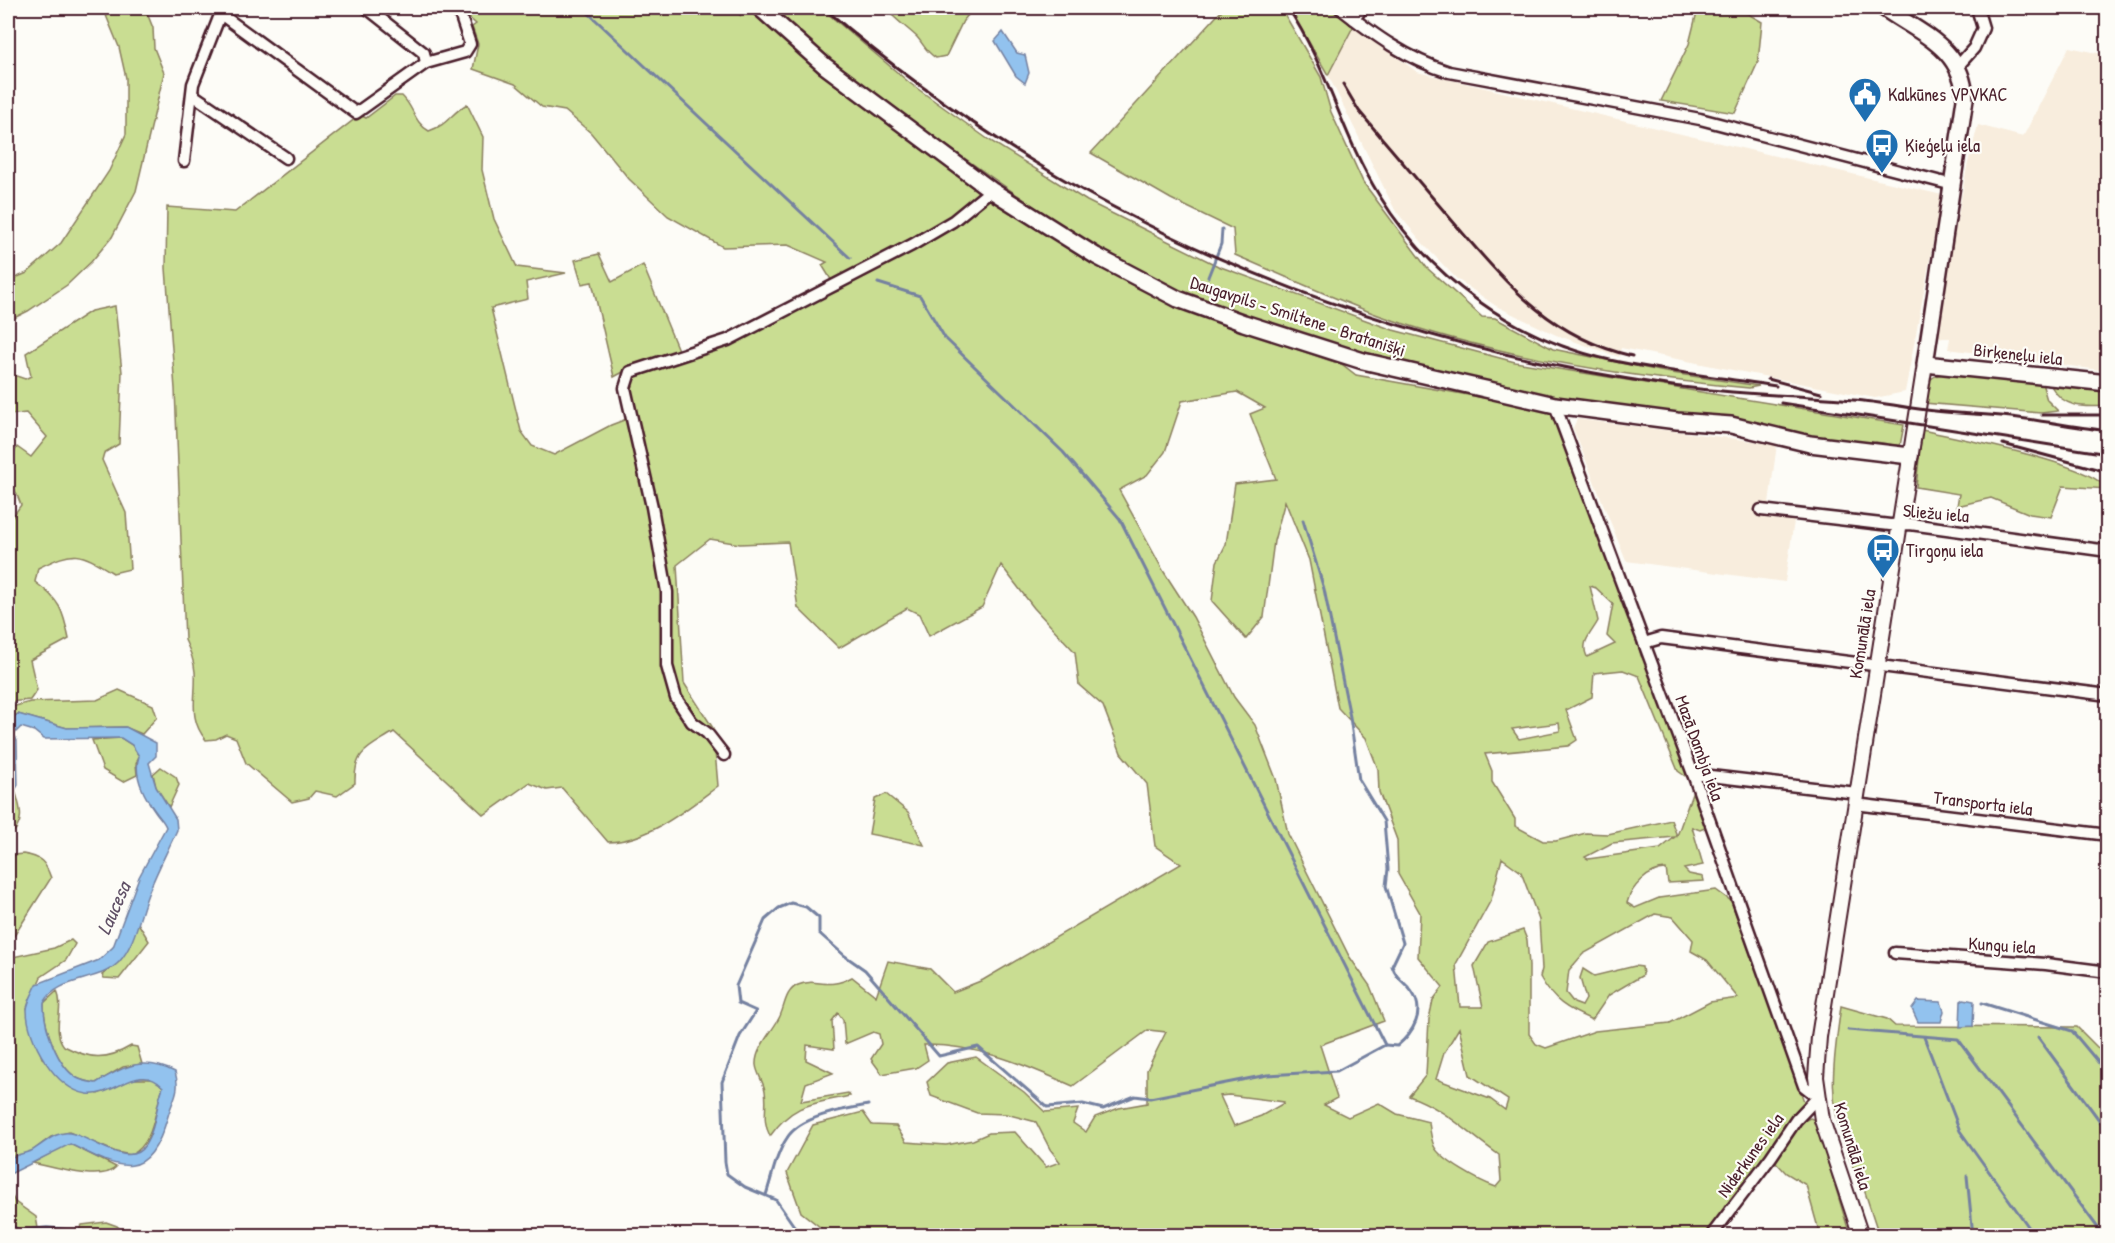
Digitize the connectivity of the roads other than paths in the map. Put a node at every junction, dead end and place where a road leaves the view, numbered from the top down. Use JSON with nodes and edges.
{"nodes":[{"id":1,"x":367,"y":8,"type":"edge"},
{"id":2,"x":458,"y":8,"type":"edge"},
{"id":3,"x":760,"y":8,"type":"edge"},
{"id":4,"x":1340,"y":8,"type":"edge"},
{"id":5,"x":1362,"y":8,"type":"edge"},
{"id":6,"x":1884,"y":8,"type":"edge"},
{"id":7,"x":1977,"y":8,"type":"edge"},
{"id":8,"x":222,"y":9,"type":"edge"},
{"id":9,"x":1354,"y":19,"type":"junction"},
{"id":10,"x":426,"y":63,"type":"junction"},
{"id":11,"x":1958,"y":66,"type":"junction"},
{"id":12,"x":193,"y":95,"type":"junction"},
{"id":13,"x":286,"y":158,"type":"dead end"},
{"id":14,"x":184,"y":161,"type":"dead end"},
{"id":15,"x":1953,"y":185,"type":"junction"},
{"id":16,"x":992,"y":190,"type":"junction"},
{"id":17,"x":1925,"y":364,"type":"junction"},
{"id":18,"x":2108,"y":383,"type":"edge"},
{"id":19,"x":1555,"y":405,"type":"junction"},
{"id":20,"x":1910,"y":456,"type":"junction"},
{"id":21,"x":1761,"y":510,"type":"dead end"},
{"id":22,"x":1898,"y":525,"type":"junction"},
{"id":23,"x":2108,"y":551,"type":"edge"},
{"id":24,"x":1644,"y":642,"type":"junction"},
{"id":25,"x":1877,"y":667,"type":"junction"},
{"id":26,"x":2108,"y":695,"type":"edge"},
{"id":27,"x":724,"y":755,"type":"dead end"},
{"id":28,"x":1693,"y":774,"type":"junction"},
{"id":29,"x":1856,"y":799,"type":"junction"},
{"id":30,"x":2108,"y":835,"type":"edge"},
{"id":31,"x":1894,"y":953,"type":"dead end"},
{"id":32,"x":2108,"y":972,"type":"edge"},
{"id":33,"x":1818,"y":1097,"type":"junction"},
{"id":34,"x":1711,"y":1236,"type":"edge"},
{"id":35,"x":1861,"y":1236,"type":"edge"}],
"edges":[{"from":1,"to":10,"type":"street"},
{"from":2,"to":10,"type":"street"},
{"from":3,"to":16,"type":"main road","name":"Daugavpils - Smiltene - Bratanišķi"},
{"from":4,"to":9,"type":"street"},
{"from":5,"to":9,"type":"street"},
{"from":6,"to":11,"type":"main road"},
{"from":7,"to":11,"type":"street"},
{"from":8,"to":10,"type":"street"},
{"from":8,"to":12,"type":"street"},
{"from":9,"to":15,"type":"street"},
{"from":11,"to":15,"type":"main road","name":"Komunālā iela"},
{"from":12,"to":13,"type":"street"},
{"from":12,"to":14,"type":"street"},
{"from":15,"to":17,"type":"main road","name":"Komunālā iela"},
{"from":16,"to":19,"type":"main road","name":"Daugavpils - Smiltene - Bratanišķi"},
{"from":16,"to":27,"type":"street"},
{"from":17,"to":18,"type":"main road","name":"Birķeneļu iela"},
{"from":17,"to":20,"type":"street","name":"Komunālā iela"},
{"from":19,"to":20,"type":"main road","name":"Daugavpils - Smiltene - Bratanišķi"},
{"from":19,"to":24,"type":"street","name":"Mazā Dambja iela"},
{"from":20,"to":22,"type":"street","name":"Komunālā iela"},
{"from":21,"to":22,"type":"street","name":"Sliežu iela"},
{"from":22,"to":23,"type":"street","name":"Sliežu iela"},
{"from":22,"to":25,"type":"street","name":"Komunālā iela"},
{"from":24,"to":25,"type":"street"},
{"from":24,"to":28,"type":"street","name":"Mazā Dambja iela"},
{"from":25,"to":26,"type":"street"},
{"from":25,"to":29,"type":"street","name":"Komunālā iela"},
{"from":28,"to":29,"type":"street","name":"Transporta iela"},
{"from":28,"to":33,"type":"street","name":"Mazā Dambja iela"},
{"from":29,"to":30,"type":"street","name":"Transporta iela"},
{"from":29,"to":33,"type":"street","name":"Komunālā iela"},
{"from":31,"to":32,"type":"street","name":"Kungu iela"},
{"from":33,"to":34,"type":"street","name":"Niderkunes iela"},
{"from":33,"to":35,"type":"street","name":"Komunālā iela"}]}
